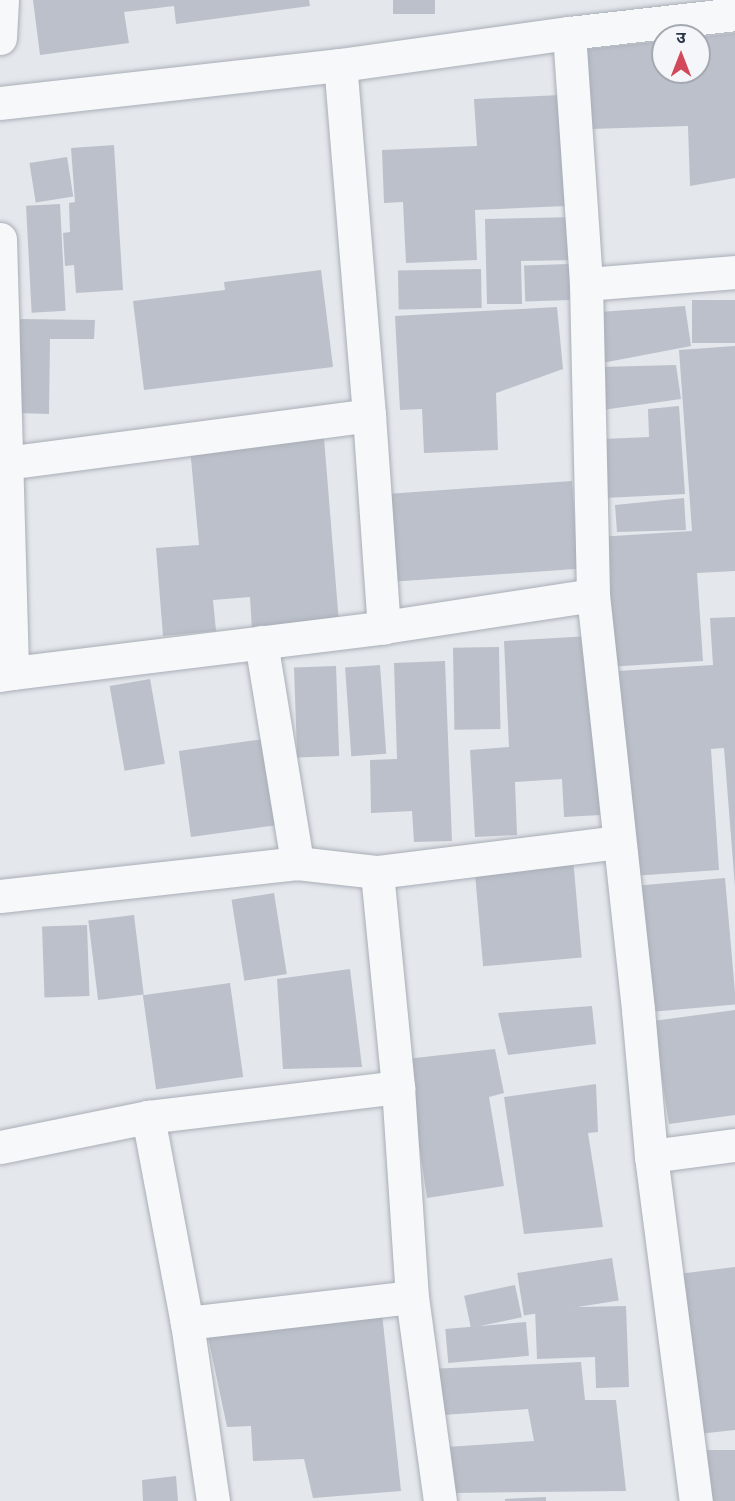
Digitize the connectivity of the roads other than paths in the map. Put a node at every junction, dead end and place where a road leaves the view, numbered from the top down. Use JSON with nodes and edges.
{"nodes":[{"id":1,"x":2,"y":0,"type":"edge"},
{"id":2,"x":735,"y":14,"type":"edge"},
{"id":3,"x":569,"y":33,"type":"junction"},
{"id":4,"x":0,"y":38,"type":"edge"},
{"id":5,"x":340,"y":65,"type":"junction"},
{"id":6,"x":0,"y":103,"type":"edge"},
{"id":7,"x":0,"y":239,"type":"edge"},
{"id":8,"x":735,"y":272,"type":"edge"},
{"id":9,"x":586,"y":284,"type":"junction"},
{"id":10,"x":369,"y":415,"type":"junction"},
{"id":11,"x":4,"y":442,"type":"edge"},
{"id":12,"x":593,"y":595,"type":"junction"},
{"id":13,"x":384,"y":627,"type":"junction"},
{"id":14,"x":261,"y":642,"type":"junction"},
{"id":15,"x":6,"y":674,"type":"edge"},
{"id":16,"x":619,"y":842,"type":"junction"},
{"id":17,"x":297,"y":863,"type":"junction"},
{"id":18,"x":377,"y":872,"type":"junction"},
{"id":19,"x":0,"y":896,"type":"edge"},
{"id":20,"x":398,"y":1088,"type":"junction"},
{"id":21,"x":148,"y":1117,"type":"junction"},
{"id":22,"x":735,"y":1145,"type":"edge"},
{"id":23,"x":0,"y":1147,"type":"edge"},
{"id":24,"x":651,"y":1156,"type":"junction"},
{"id":25,"x":412,"y":1297,"type":"junction"},
{"id":26,"x":187,"y":1323,"type":"junction"},
{"id":27,"x":213,"y":1501,"type":"edge"},
{"id":28,"x":440,"y":1501,"type":"edge"},
{"id":29,"x":696,"y":1501,"type":"edge"}],
"edges":[{"from":1,"to":4,"type":"street"},
{"from":2,"to":3,"type":"street"},
{"from":3,"to":5,"type":"street"},
{"from":3,"to":9,"type":"street"},
{"from":5,"to":6,"type":"street"},
{"from":5,"to":10,"type":"street"},
{"from":7,"to":11,"type":"street"},
{"from":8,"to":9,"type":"street"},
{"from":9,"to":12,"type":"street"},
{"from":10,"to":11,"type":"street"},
{"from":10,"to":13,"type":"street"},
{"from":11,"to":15,"type":"street"},
{"from":12,"to":13,"type":"street"},
{"from":12,"to":16,"type":"street"},
{"from":13,"to":14,"type":"street"},
{"from":14,"to":15,"type":"street"},
{"from":14,"to":17,"type":"street"},
{"from":16,"to":18,"type":"street"},
{"from":16,"to":24,"type":"street"},
{"from":17,"to":18,"type":"street"},
{"from":17,"to":19,"type":"street"},
{"from":18,"to":20,"type":"street"},
{"from":20,"to":21,"type":"street"},
{"from":20,"to":25,"type":"street"},
{"from":21,"to":23,"type":"street"},
{"from":21,"to":26,"type":"street"},
{"from":22,"to":24,"type":"street"},
{"from":24,"to":29,"type":"street"},
{"from":25,"to":26,"type":"street"},
{"from":25,"to":28,"type":"street"},
{"from":26,"to":27,"type":"street"}]}
